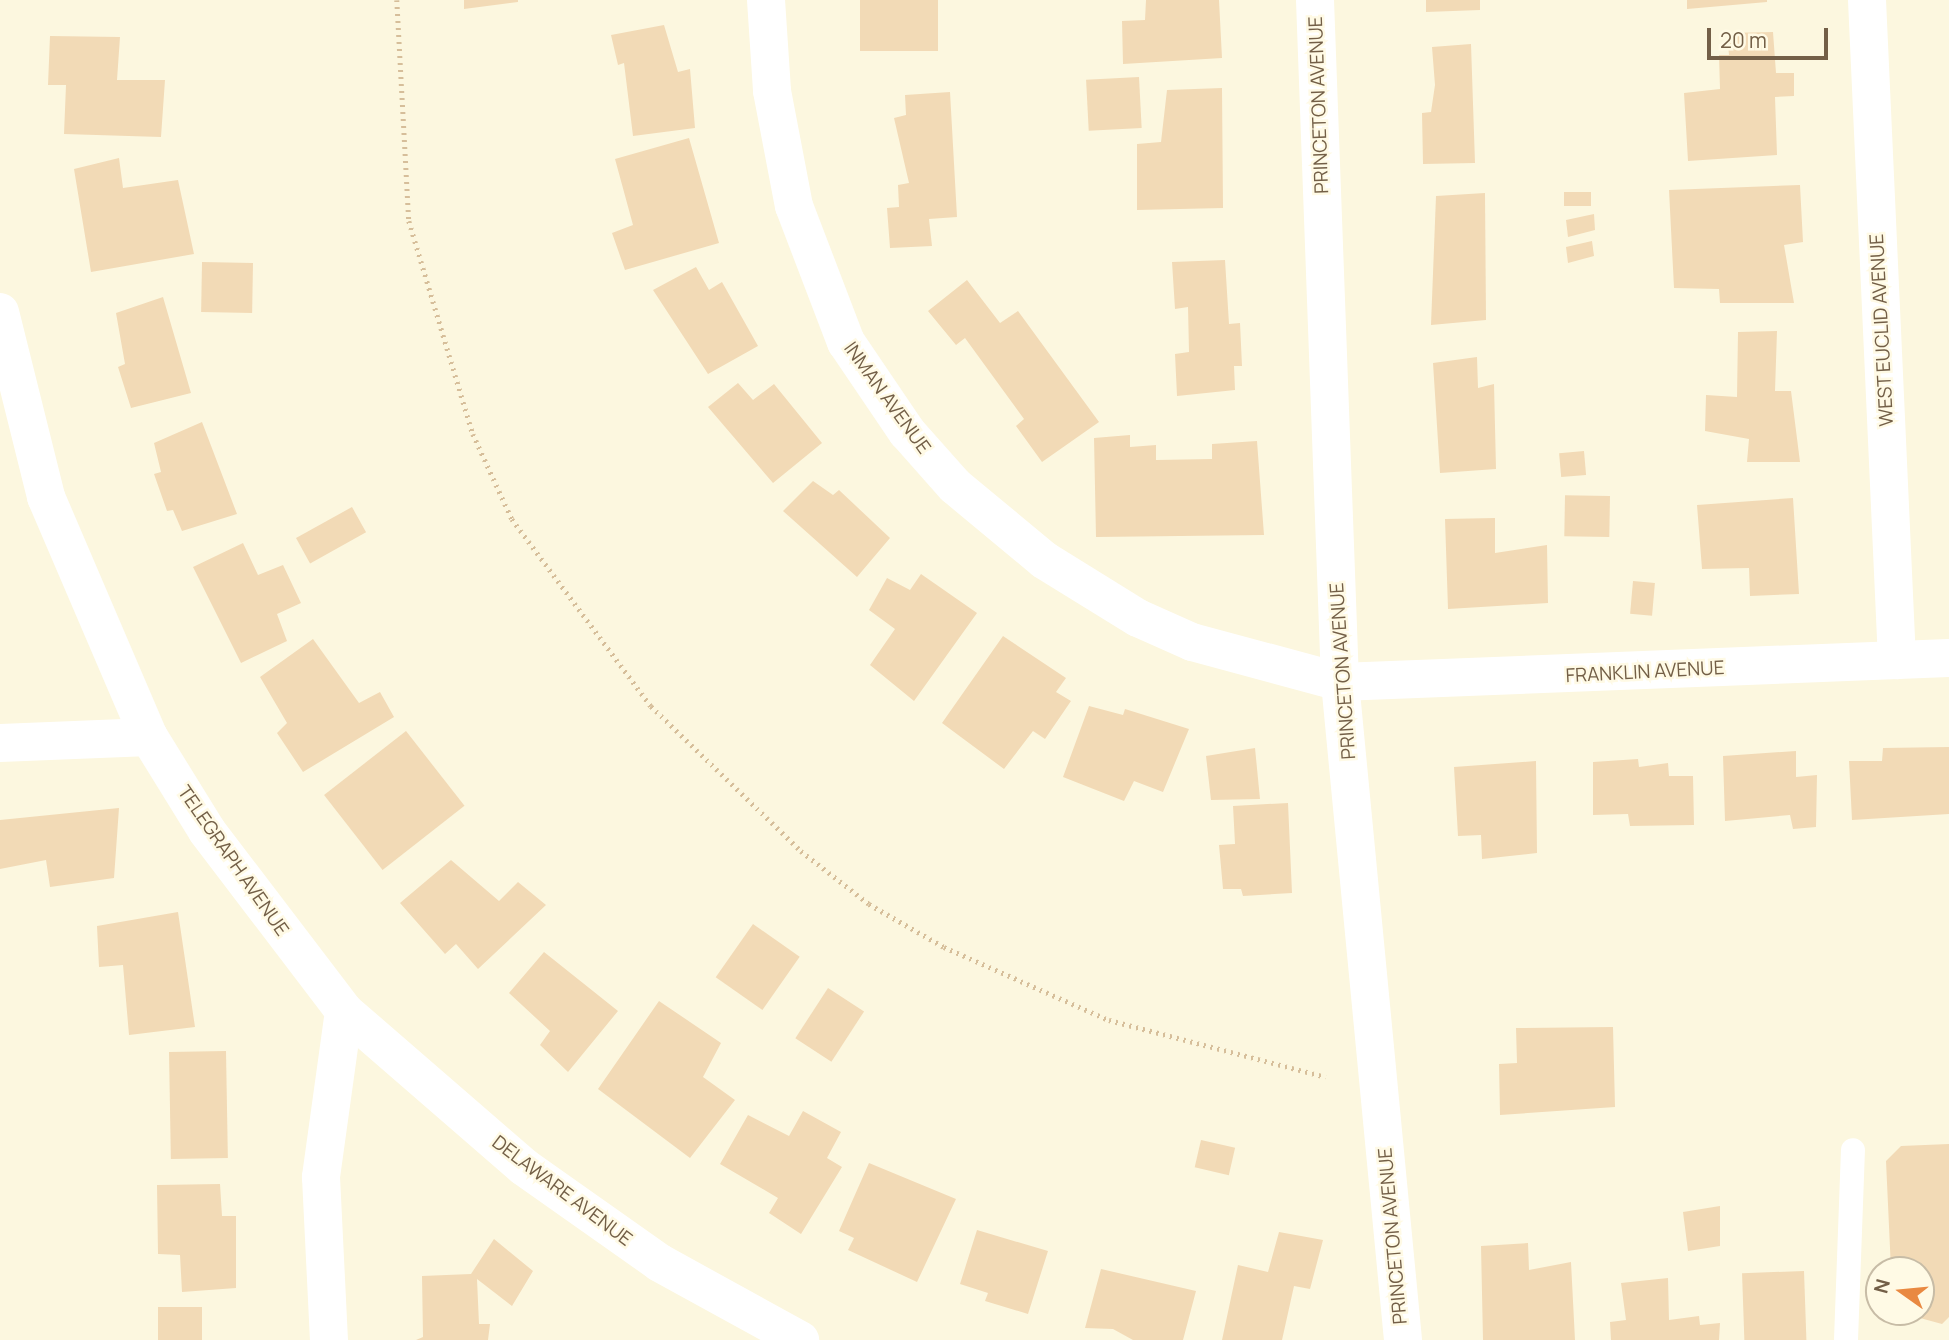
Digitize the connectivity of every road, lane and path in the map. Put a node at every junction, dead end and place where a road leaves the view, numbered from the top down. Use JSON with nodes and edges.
{"nodes":[{"id":1,"x":397,"y":0,"type":"edge"},
{"id":2,"x":766,"y":0,"type":"edge"},
{"id":3,"x":1315,"y":0,"type":"edge"},
{"id":4,"x":1867,"y":0,"type":"edge"},
{"id":5,"x":0,"y":312,"type":"edge"},
{"id":6,"x":1949,"y":658,"type":"edge"},
{"id":7,"x":1897,"y":660,"type":"junction"},
{"id":8,"x":1340,"y":682,"type":"junction"},
{"id":9,"x":149,"y":737,"type":"junction"},
{"id":10,"x":0,"y":743,"type":"edge"},
{"id":11,"x":344,"y":1011,"type":"junction"},
{"id":12,"x":1326,"y":1077,"type":"dead end"},
{"id":13,"x":1853,"y":1150,"type":"dead end"},
{"id":14,"x":329,"y":1340,"type":"edge"},
{"id":15,"x":800,"y":1340,"type":"edge"},
{"id":16,"x":1403,"y":1340,"type":"edge"},
{"id":17,"x":1846,"y":1340,"type":"edge"}],
"edges":[{"from":1,"to":12,"type":"path"},
{"from":2,"to":8,"type":"street","name":"INMAN AVENUE"},
{"from":3,"to":8,"type":"street","name":"PRINCETON AVENUE"},
{"from":4,"to":7,"type":"street","name":"WEST EUCLID AVENUE"},
{"from":5,"to":9,"type":"street","name":"TELEGRAPH AVENUE"},
{"from":6,"to":7,"type":"street","name":"FRANKLIN AVENUE"},
{"from":7,"to":8,"type":"street","name":"FRANKLIN AVENUE"},
{"from":8,"to":16,"type":"street","name":"PRINCETON AVENUE"},
{"from":9,"to":10,"type":"street"},
{"from":9,"to":11,"type":"street","name":"TELEGRAPH AVENUE"},
{"from":11,"to":14,"type":"street"},
{"from":11,"to":15,"type":"street","name":"DELAWARE AVENUE"},
{"from":13,"to":17,"type":"lane"}]}
